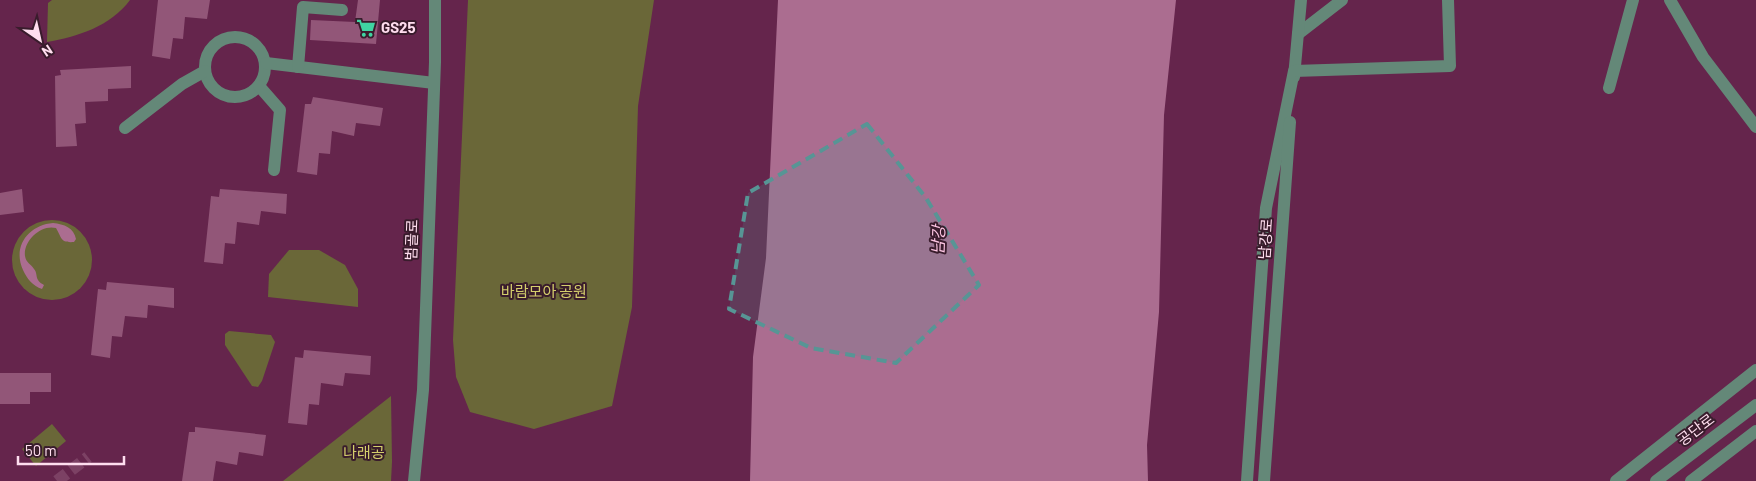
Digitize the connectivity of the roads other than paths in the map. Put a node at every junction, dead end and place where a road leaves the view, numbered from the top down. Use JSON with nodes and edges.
{"nodes":[{"id":1,"x":435,"y":0,"type":"edge"},
{"id":2,"x":1301,"y":0,"type":"edge"},
{"id":3,"x":1342,"y":0,"type":"edge"},
{"id":4,"x":1448,"y":0,"type":"edge"},
{"id":5,"x":1632,"y":0,"type":"edge"},
{"id":6,"x":1670,"y":0,"type":"edge"},
{"id":7,"x":342,"y":10,"type":"dead end"},
{"id":8,"x":1298,"y":34,"type":"junction"},
{"id":9,"x":266,"y":64,"type":"junction"},
{"id":10,"x":298,"y":67,"type":"junction"},
{"id":11,"x":206,"y":71,"type":"junction"},
{"id":12,"x":1294,"y":71,"type":"junction"},
{"id":13,"x":434,"y":83,"type":"junction"},
{"id":14,"x":259,"y":86,"type":"junction"},
{"id":15,"x":1610,"y":88,"type":"dead end"},
{"id":16,"x":1756,"y":127,"type":"edge"},
{"id":17,"x":125,"y":128,"type":"dead end"},
{"id":18,"x":274,"y":170,"type":"dead end"},
{"id":19,"x":1756,"y":370,"type":"edge"},
{"id":20,"x":1756,"y":405,"type":"edge"},
{"id":21,"x":1756,"y":431,"type":"edge"},
{"id":22,"x":414,"y":481,"type":"edge"},
{"id":23,"x":1248,"y":481,"type":"edge"},
{"id":24,"x":1264,"y":481,"type":"edge"},
{"id":25,"x":1616,"y":481,"type":"edge"},
{"id":26,"x":1656,"y":481,"type":"edge"},
{"id":27,"x":1691,"y":481,"type":"edge"}],
"edges":[{"from":1,"to":13,"type":"street","name":"범골로"},
{"from":2,"to":8,"type":"street","name":"남강로"},
{"from":3,"to":8,"type":"street"},
{"from":4,"to":12,"type":"street"},
{"from":5,"to":15,"type":"street"},
{"from":6,"to":16,"type":"street"},
{"from":7,"to":10,"type":"street"},
{"from":8,"to":12,"type":"street","name":"남강로"},
{"from":9,"to":10,"type":"street"},
{"from":9,"to":11,"type":"street"},
{"from":9,"to":14,"type":"street"},
{"from":10,"to":13,"type":"street"},
{"from":11,"to":14,"type":"street"},
{"from":11,"to":17,"type":"street"},
{"from":12,"to":23,"type":"street"},
{"from":12,"to":24,"type":"street","name":"남강로"},
{"from":13,"to":22,"type":"street","name":"범골로"},
{"from":14,"to":18,"type":"street"},
{"from":19,"to":25,"type":"street"},
{"from":20,"to":26,"type":"street","name":"공단로"},
{"from":21,"to":27,"type":"street"}]}
